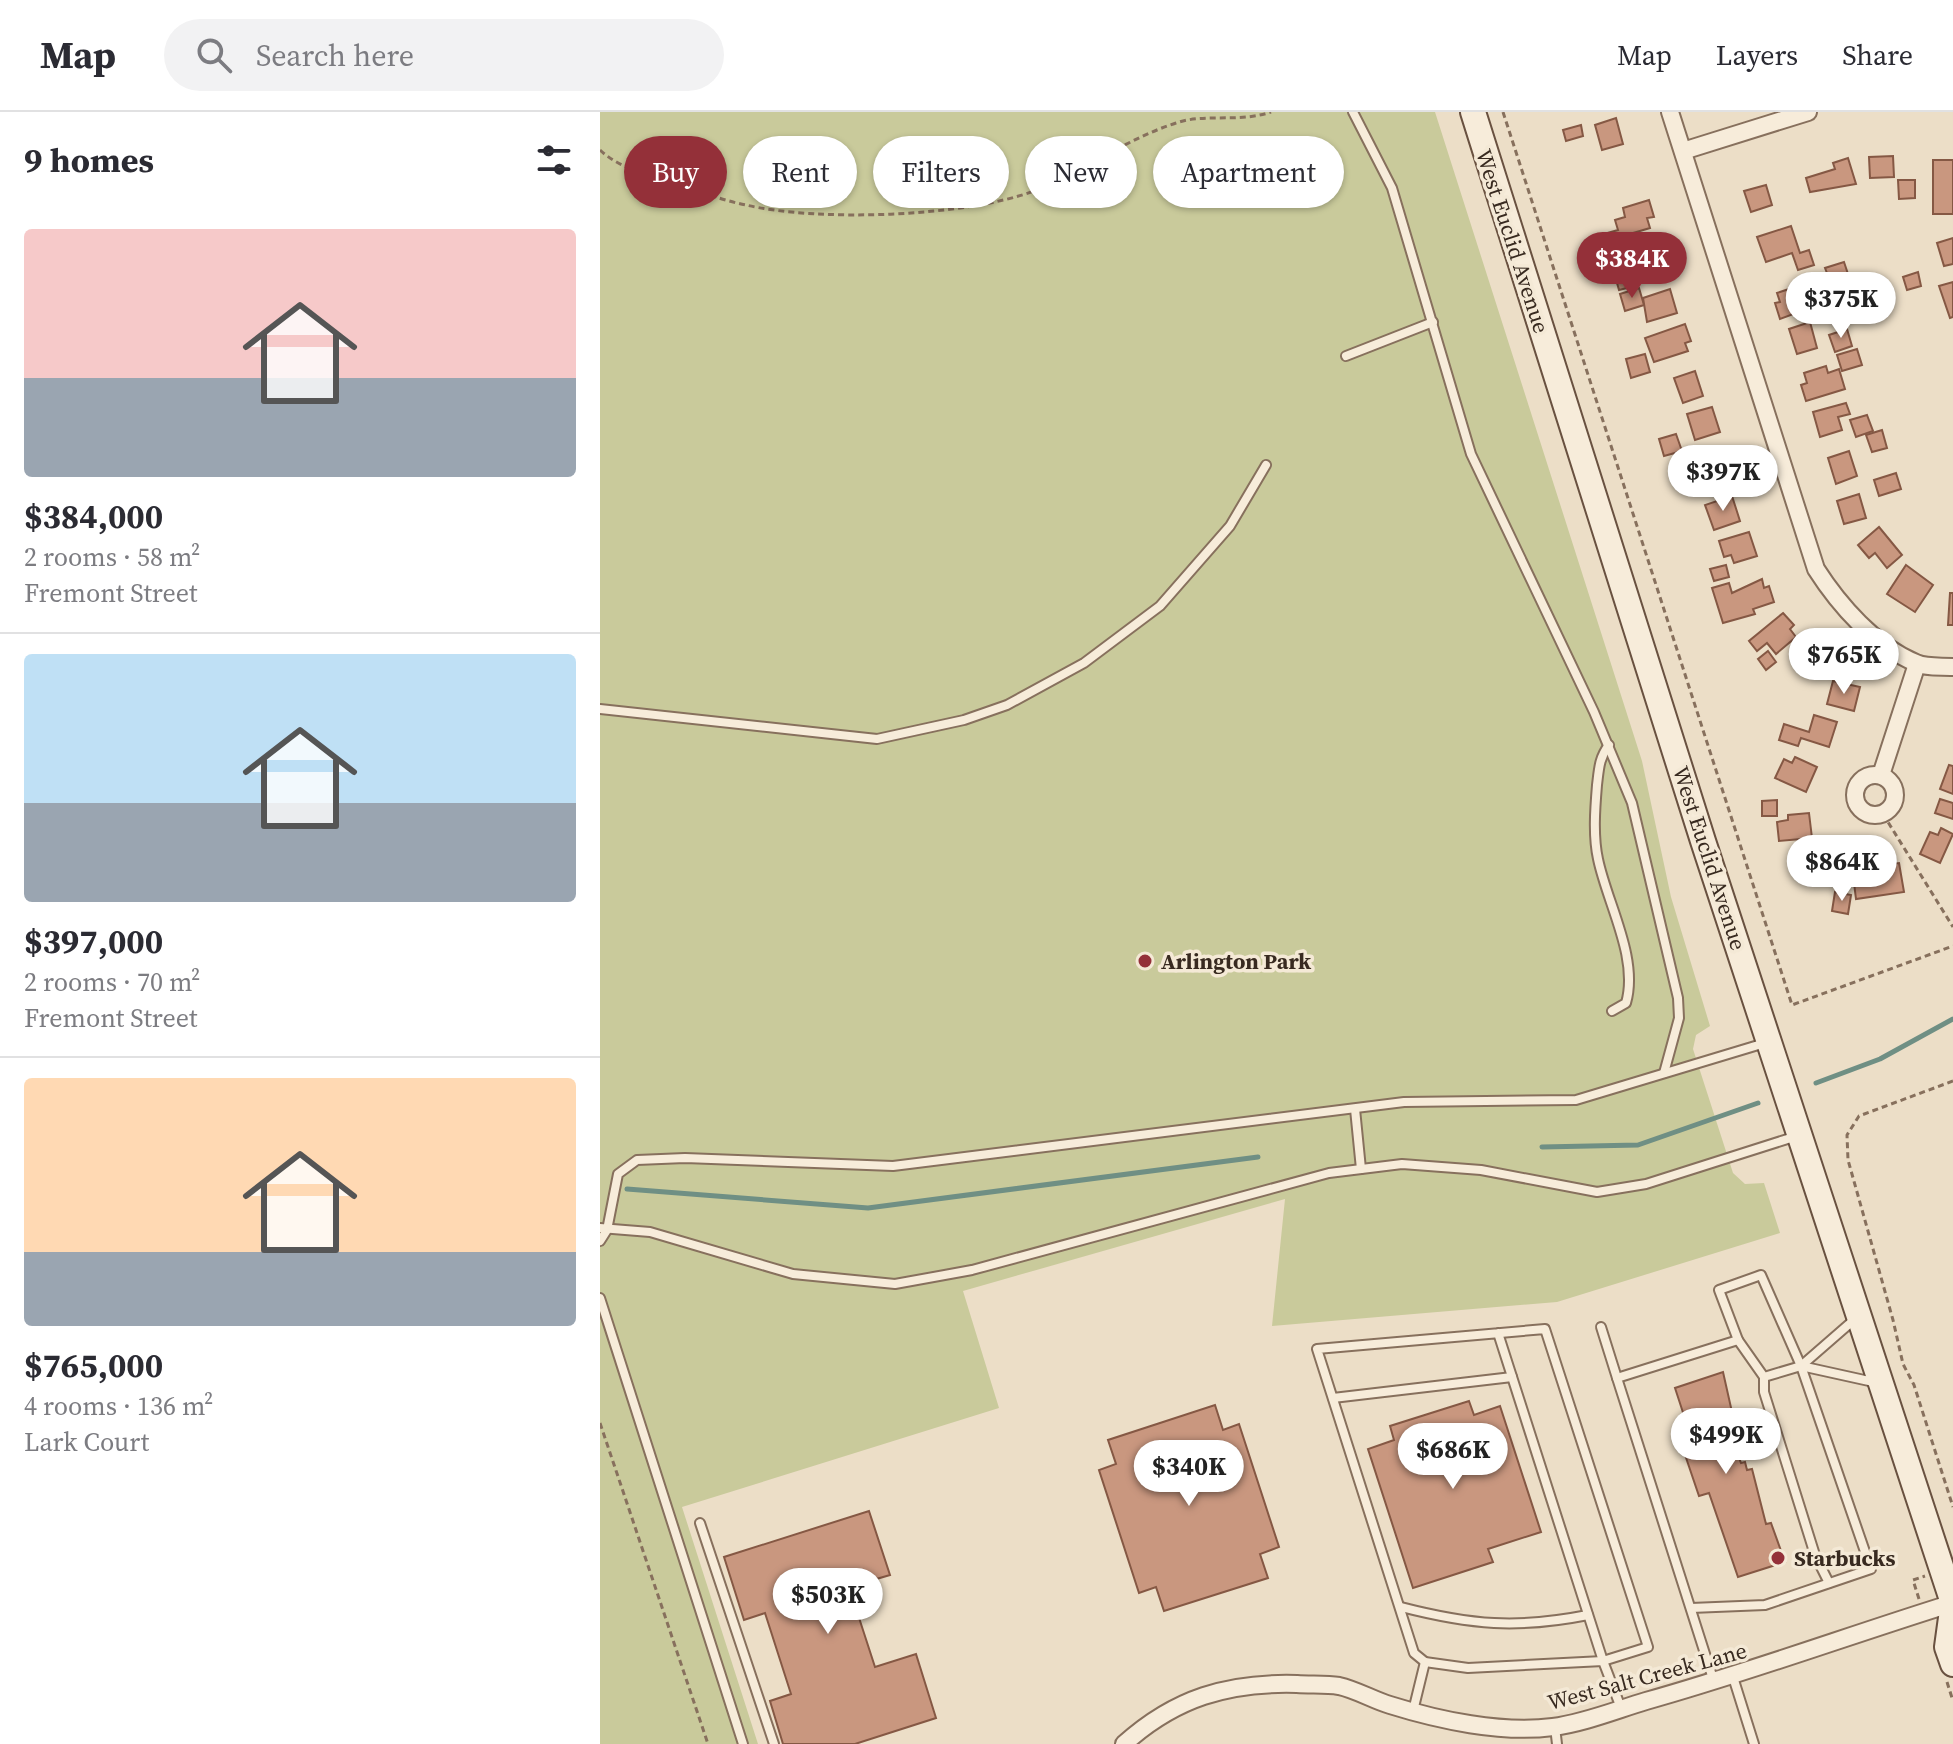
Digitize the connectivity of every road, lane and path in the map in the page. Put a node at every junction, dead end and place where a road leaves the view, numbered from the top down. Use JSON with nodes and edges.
{"nodes":[{"id":1,"x":1271,"y":112,"type":"edge"},
{"id":2,"x":1353,"y":112,"type":"edge"},
{"id":3,"x":1473,"y":112,"type":"edge"},
{"id":4,"x":1503,"y":112,"type":"edge"},
{"id":5,"x":1670,"y":112,"type":"edge"},
{"id":6,"x":1808,"y":112,"type":"edge"},
{"id":7,"x":600,"y":150,"type":"edge"},
{"id":8,"x":1683,"y":151,"type":"junction"},
{"id":9,"x":1433,"y":322,"type":"junction"},
{"id":10,"x":1346,"y":356,"type":"dead end"},
{"id":11,"x":1266,"y":465,"type":"dead end"},
{"id":12,"x":1917,"y":664,"type":"junction"},
{"id":13,"x":1953,"y":667,"type":"edge"},
{"id":14,"x":600,"y":709,"type":"edge"},
{"id":15,"x":1609,"y":745,"type":"junction"},
{"id":16,"x":1881,"y":775,"type":"junction"},
{"id":17,"x":1883,"y":814,"type":"junction"},
{"id":18,"x":1953,"y":927,"type":"edge"},
{"id":19,"x":1953,"y":946,"type":"edge"},
{"id":20,"x":1612,"y":1011,"type":"dead end"},
{"id":21,"x":1770,"y":1041,"type":"junction"},
{"id":22,"x":1664,"y":1073,"type":"junction"},
{"id":23,"x":1953,"y":1081,"type":"edge"},
{"id":24,"x":1355,"y":1109,"type":"junction"},
{"id":25,"x":1801,"y":1134,"type":"junction"},
{"id":26,"x":1361,"y":1169,"type":"junction"},
{"id":27,"x":604,"y":1229,"type":"edge"},
{"id":28,"x":600,"y":1241,"type":"edge"},
{"id":29,"x":600,"y":1298,"type":"edge"},
{"id":30,"x":1858,"y":1316,"type":"junction"},
{"id":31,"x":1601,"y":1327,"type":"dead end"},
{"id":32,"x":1498,"y":1333,"type":"junction"},
{"id":33,"x":1738,"y":1340,"type":"junction"},
{"id":34,"x":1801,"y":1366,"type":"junction"},
{"id":35,"x":1512,"y":1377,"type":"junction"},
{"id":36,"x":1764,"y":1377,"type":"junction"},
{"id":37,"x":1617,"y":1378,"type":"junction"},
{"id":38,"x":1880,"y":1383,"type":"junction"},
{"id":39,"x":1333,"y":1398,"type":"junction"},
{"id":40,"x":600,"y":1423,"type":"edge"},
{"id":41,"x":1953,"y":1507,"type":"edge"},
{"id":42,"x":700,"y":1523,"type":"dead end"},
{"id":43,"x":1829,"y":1583,"type":"junction"},
{"id":44,"x":1953,"y":1603,"type":"edge"},
{"id":45,"x":1401,"y":1607,"type":"junction"},
{"id":46,"x":1691,"y":1608,"type":"junction"},
{"id":47,"x":1588,"y":1615,"type":"junction"},
{"id":48,"x":1603,"y":1661,"type":"junction"},
{"id":49,"x":1425,"y":1662,"type":"junction"},
{"id":50,"x":1953,"y":1664,"type":"edge"},
{"id":51,"x":1733,"y":1677,"type":"junction"},
{"id":52,"x":1714,"y":1682,"type":"junction"},
{"id":53,"x":1621,"y":1708,"type":"junction"},
{"id":54,"x":1413,"y":1711,"type":"junction"},
{"id":55,"x":1555,"y":1727,"type":"junction"},
{"id":56,"x":708,"y":1744,"type":"edge"},
{"id":57,"x":743,"y":1744,"type":"edge"},
{"id":58,"x":774,"y":1744,"type":"edge"},
{"id":59,"x":1124,"y":1744,"type":"edge"},
{"id":60,"x":1557,"y":1744,"type":"edge"},
{"id":61,"x":1754,"y":1744,"type":"edge"}],
"edges":[{"from":1,"to":7,"type":"path"},
{"from":2,"to":9,"type":"lane"},
{"from":3,"to":21,"type":"main road","name":"West Euclid Avenue"},
{"from":4,"to":19,"type":"path"},
{"from":5,"to":8,"type":"street"},
{"from":6,"to":8,"type":"street"},
{"from":8,"to":12,"type":"street"},
{"from":9,"to":10,"type":"lane"},
{"from":9,"to":15,"type":"lane"},
{"from":11,"to":14,"type":"lane"},
{"from":12,"to":13,"type":"street"},
{"from":12,"to":16,"type":"street"},
{"from":15,"to":20,"type":"lane"},
{"from":15,"to":22,"type":"lane"},
{"from":16,"to":17,"type":"street"},
{"from":16,"to":17,"type":"street"},
{"from":17,"to":18,"type":"path"},
{"from":21,"to":22,"type":"lane"},
{"from":21,"to":25,"type":"main road","name":"West Euclid Avenue"},
{"from":22,"to":24,"type":"lane"},
{"from":23,"to":41,"type":"path"},
{"from":24,"to":26,"type":"lane"},
{"from":24,"to":27,"type":"lane"},
{"from":25,"to":26,"type":"lane"},
{"from":25,"to":30,"type":"main road","name":"West Euclid Avenue"},
{"from":26,"to":27,"type":"lane"},
{"from":27,"to":28,"type":"lane"},
{"from":29,"to":57,"type":"lane"},
{"from":30,"to":34,"type":"lane"},
{"from":30,"to":38,"type":"main road","name":"West Euclid Avenue"},
{"from":31,"to":37,"type":"lane"},
{"from":32,"to":35,"type":"lane"},
{"from":32,"to":39,"type":"lane"},
{"from":32,"to":48,"type":"lane"},
{"from":33,"to":34,"type":"lane"},
{"from":33,"to":36,"type":"lane"},
{"from":33,"to":37,"type":"lane"},
{"from":34,"to":36,"type":"lane"},
{"from":34,"to":38,"type":"lane"},
{"from":34,"to":43,"type":"lane"},
{"from":35,"to":39,"type":"lane"},
{"from":35,"to":47,"type":"lane"},
{"from":36,"to":43,"type":"lane"},
{"from":37,"to":46,"type":"lane"},
{"from":38,"to":44,"type":"main road","name":"West Euclid Avenue"},
{"from":39,"to":45,"type":"lane"},
{"from":40,"to":56,"type":"path"},
{"from":42,"to":58,"type":"lane"},
{"from":43,"to":46,"type":"lane"},
{"from":44,"to":50,"type":"main road","name":"West Euclid Avenue"},
{"from":44,"to":51,"type":"street","name":"West Salt Creek Lane"},
{"from":45,"to":47,"type":"lane"},
{"from":45,"to":49,"type":"lane"},
{"from":46,"to":52,"type":"lane"},
{"from":47,"to":48,"type":"lane"},
{"from":48,"to":49,"type":"lane"},
{"from":48,"to":53,"type":"lane"},
{"from":49,"to":54,"type":"lane"},
{"from":51,"to":52,"type":"street","name":"West Salt Creek Lane"},
{"from":51,"to":61,"type":"lane"},
{"from":52,"to":53,"type":"street","name":"West Salt Creek Lane"},
{"from":53,"to":55,"type":"street","name":"West Salt Creek Lane"},
{"from":54,"to":55,"type":"street","name":"West Salt Creek Lane"},
{"from":54,"to":59,"type":"street","name":"West Salt Creek Lane"},
{"from":55,"to":60,"type":"lane"}]}
